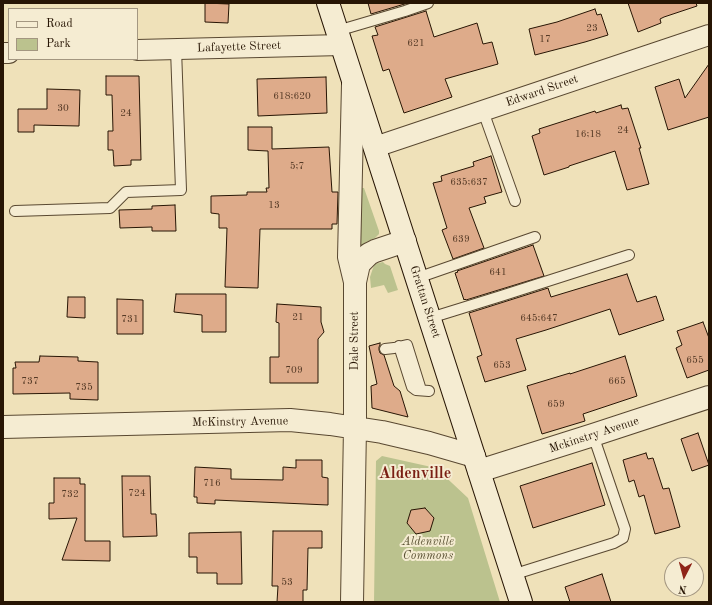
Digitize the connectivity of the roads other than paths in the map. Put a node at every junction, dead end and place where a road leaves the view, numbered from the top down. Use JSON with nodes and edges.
{"nodes":[{"id":1,"x":328,"y":3,"type":"edge"},
{"id":2,"x":428,"y":3,"type":"edge"},
{"id":3,"x":709,"y":35,"type":"edge"},
{"id":4,"x":339,"y":38,"type":"junction"},
{"id":5,"x":176,"y":49,"type":"junction"},
{"id":6,"x":138,"y":50,"type":"edge"},
{"id":7,"x":353,"y":80,"type":"junction"},
{"id":8,"x":483,"y":111,"type":"junction"},
{"id":9,"x":375,"y":147,"type":"junction"},
{"id":10,"x":515,"y":201,"type":"dead end"},
{"id":11,"x":15,"y":211,"type":"dead end"},
{"id":12,"x":535,"y":237,"type":"dead end"},
{"id":13,"x":405,"y":241,"type":"junction"},
{"id":14,"x":629,"y":255,"type":"dead end"},
{"id":15,"x":417,"y":278,"type":"junction"},
{"id":16,"x":355,"y":282,"type":"junction"},
{"id":17,"x":430,"y":318,"type":"junction"},
{"id":18,"x":385,"y":349,"type":"dead end"},
{"id":19,"x":425,"y":391,"type":"dead end"},
{"id":20,"x":709,"y":397,"type":"edge"},
{"id":21,"x":3,"y":427,"type":"edge"},
{"id":22,"x":355,"y":427,"type":"junction"},
{"id":23,"x":594,"y":436,"type":"junction"},
{"id":24,"x":476,"y":464,"type":"junction"},
{"id":25,"x":512,"y":575,"type":"junction"},
{"id":26,"x":352,"y":602,"type":"edge"},
{"id":27,"x":521,"y":602,"type":"edge"}],
"edges":[{"from":1,"to":4,"type":"street","name":"Grattan Street"},
{"from":2,"to":4,"type":"lane"},
{"from":3,"to":8,"type":"street","name":"Edward Street"},
{"from":4,"to":5,"type":"street","name":"Lafayette Street"},
{"from":4,"to":7,"type":"street","name":"Grattan Street"},
{"from":5,"to":6,"type":"street","name":"Lafayette Street"},
{"from":5,"to":11,"type":"lane"},
{"from":7,"to":9,"type":"street","name":"Grattan Street"},
{"from":7,"to":16,"type":"street","name":"Dale Street"},
{"from":8,"to":9,"type":"street","name":"Edward Street"},
{"from":8,"to":10,"type":"lane"},
{"from":9,"to":13,"type":"street","name":"Grattan Street"},
{"from":12,"to":15,"type":"lane"},
{"from":13,"to":15,"type":"street","name":"Grattan Street"},
{"from":13,"to":16,"type":"street"},
{"from":14,"to":17,"type":"lane"},
{"from":15,"to":17,"type":"street","name":"Grattan Street"},
{"from":16,"to":22,"type":"street","name":"Dale Street"},
{"from":17,"to":24,"type":"street","name":"Grattan Street"},
{"from":18,"to":19,"type":"lane"},
{"from":20,"to":23,"type":"street","name":"Mckinstry Avenue"},
{"from":21,"to":22,"type":"street","name":"McKinstry Avenue"},
{"from":22,"to":24,"type":"street","name":"McKinstry Avenue"},
{"from":22,"to":26,"type":"street","name":"Dale Street"},
{"from":23,"to":24,"type":"street","name":"Mckinstry Avenue"},
{"from":23,"to":25,"type":"lane"},
{"from":24,"to":25,"type":"street","name":"Grattan Street"},
{"from":25,"to":27,"type":"street","name":"Grattan Street"}]}
